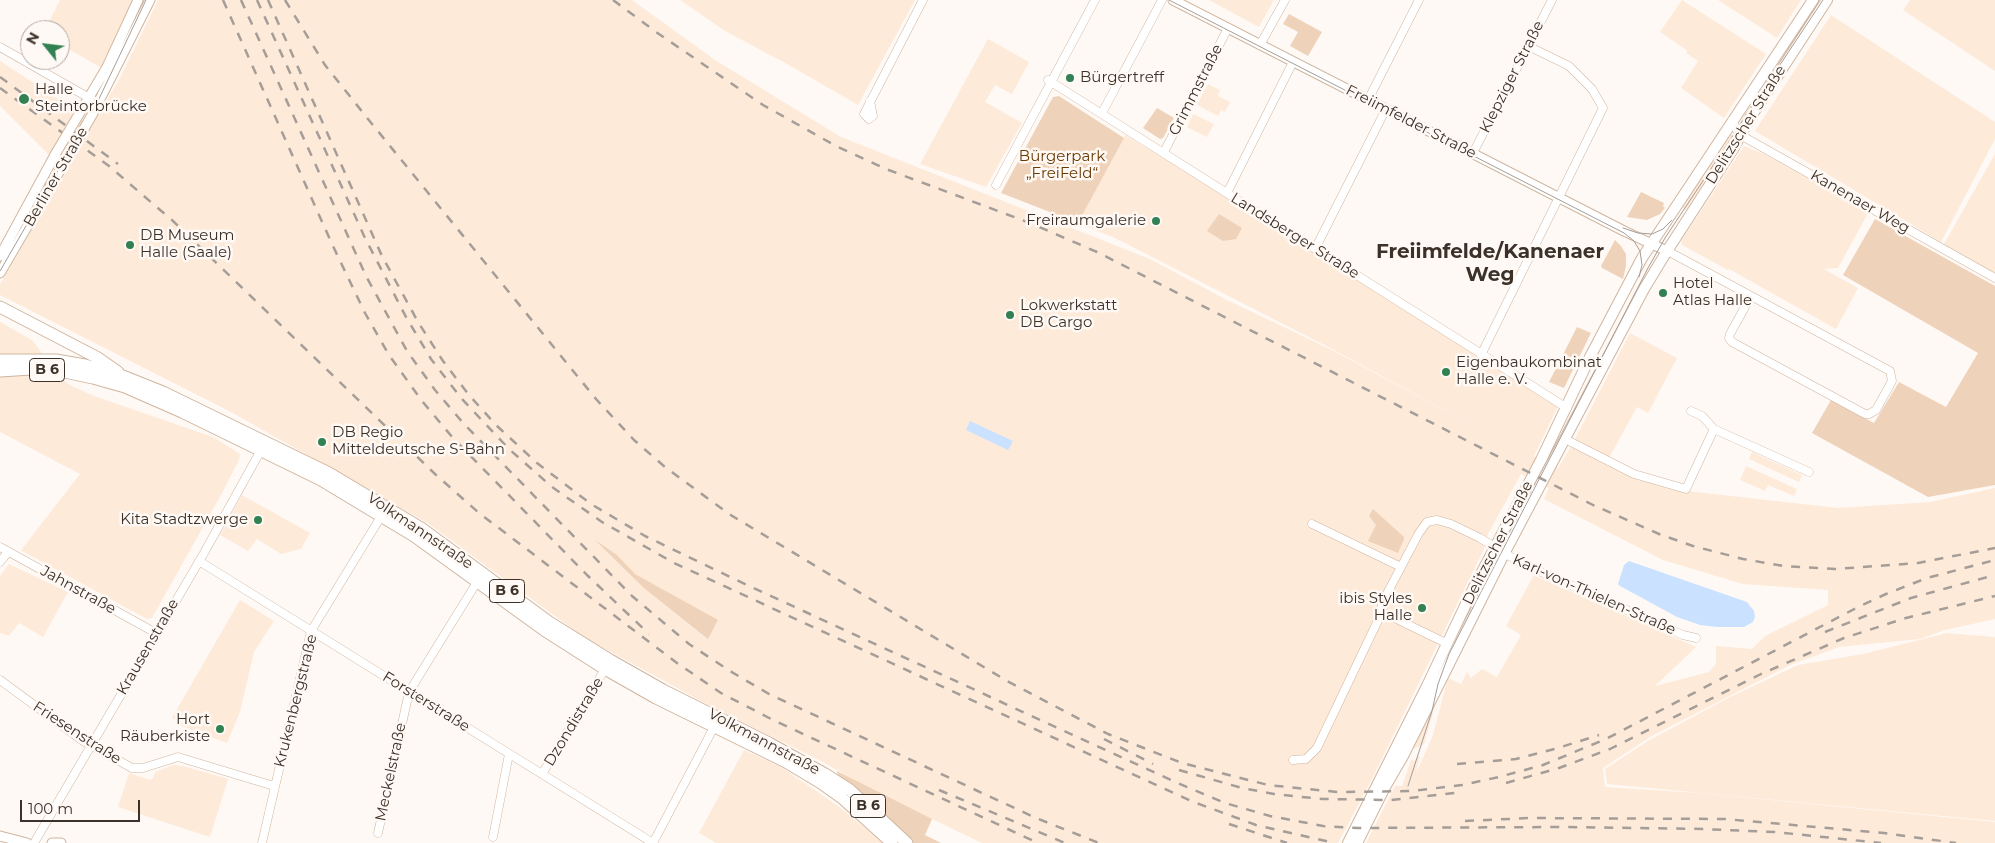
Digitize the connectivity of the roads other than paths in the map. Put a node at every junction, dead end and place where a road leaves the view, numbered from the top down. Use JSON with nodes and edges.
{"nodes":[{"id":1,"x":138,"y":0,"type":"edge"},
{"id":2,"x":150,"y":0,"type":"edge"},
{"id":3,"x":923,"y":0,"type":"edge"},
{"id":4,"x":1095,"y":0,"type":"edge"},
{"id":5,"x":1162,"y":0,"type":"edge"},
{"id":6,"x":1173,"y":0,"type":"edge"},
{"id":7,"x":1284,"y":0,"type":"edge"},
{"id":8,"x":1419,"y":0,"type":"edge"},
{"id":9,"x":1552,"y":0,"type":"edge"},
{"id":10,"x":1813,"y":0,"type":"edge"},
{"id":11,"x":1827,"y":0,"type":"edge"},
{"id":12,"x":1228,"y":28,"type":"junction"},
{"id":13,"x":1260,"y":45,"type":"junction"},
{"id":14,"x":1528,"y":46,"type":"junction"},
{"id":15,"x":0,"y":47,"type":"edge"},
{"id":16,"x":1293,"y":62,"type":"junction"},
{"id":17,"x":1050,"y":81,"type":"junction"},
{"id":18,"x":1368,"y":100,"type":"junction"},
{"id":19,"x":94,"y":101,"type":"junction"},
{"id":20,"x":870,"y":101,"type":"dead end"},
{"id":21,"x":1386,"y":109,"type":"junction"},
{"id":22,"x":1102,"y":113,"type":"junction"},
{"id":23,"x":1732,"y":120,"type":"junction"},
{"id":24,"x":1741,"y":134,"type":"junction"},
{"id":25,"x":1164,"y":152,"type":"junction"},
{"id":26,"x":1473,"y":154,"type":"junction"},
{"id":27,"x":996,"y":185,"type":"dead end"},
{"id":28,"x":1227,"y":193,"type":"junction"},
{"id":29,"x":1559,"y":198,"type":"junction"},
{"id":30,"x":1650,"y":244,"type":"junction"},
{"id":31,"x":1315,"y":249,"type":"junction"},
{"id":32,"x":1666,"y":251,"type":"junction"},
{"id":33,"x":0,"y":256,"type":"edge"},
{"id":34,"x":0,"y":273,"type":"edge"},
{"id":35,"x":1995,"y":278,"type":"edge"},
{"id":36,"x":1751,"y":296,"type":"junction"},
{"id":37,"x":0,"y":307,"type":"edge"},
{"id":38,"x":1481,"y":355,"type":"junction"},
{"id":39,"x":0,"y":360,"type":"edge"},
{"id":40,"x":0,"y":371,"type":"edge"},
{"id":41,"x":123,"y":376,"type":"junction"},
{"id":42,"x":1567,"y":408,"type":"junction"},
{"id":43,"x":1690,"y":411,"type":"dead end"},
{"id":44,"x":1714,"y":429,"type":"junction"},
{"id":45,"x":1565,"y":439,"type":"junction"},
{"id":46,"x":261,"y":450,"type":"junction"},
{"id":47,"x":1809,"y":472,"type":"dead end"},
{"id":48,"x":382,"y":515,"type":"junction"},
{"id":49,"x":1312,"y":524,"type":"dead end"},
{"id":50,"x":1494,"y":547,"type":"junction"},
{"id":51,"x":0,"y":548,"type":"edge"},
{"id":52,"x":8,"y":552,"type":"junction"},
{"id":53,"x":1504,"y":554,"type":"junction"},
{"id":54,"x":199,"y":561,"type":"junction"},
{"id":55,"x":0,"y":562,"type":"edge"},
{"id":56,"x":1401,"y":567,"type":"junction"},
{"id":57,"x":477,"y":582,"type":"junction"},
{"id":58,"x":1382,"y":612,"type":"junction"},
{"id":59,"x":311,"y":631,"type":"junction"},
{"id":60,"x":156,"y":632,"type":"junction"},
{"id":61,"x":1696,"y":638,"type":"dead end"},
{"id":62,"x":1446,"y":643,"type":"junction"},
{"id":63,"x":605,"y":670,"type":"junction"},
{"id":64,"x":0,"y":680,"type":"edge"},
{"id":65,"x":409,"y":692,"type":"junction"},
{"id":66,"x":714,"y":727,"type":"junction"},
{"id":67,"x":91,"y":746,"type":"junction"},
{"id":68,"x":509,"y":754,"type":"junction"},
{"id":69,"x":1293,"y":760,"type":"dead end"},
{"id":70,"x":542,"y":774,"type":"junction"},
{"id":71,"x":274,"y":786,"type":"junction"},
{"id":72,"x":378,"y":833,"type":"dead end"},
{"id":73,"x":0,"y":836,"type":"edge"},
{"id":74,"x":493,"y":836,"type":"dead end"},
{"id":75,"x":27,"y":843,"type":"edge"},
{"id":76,"x":34,"y":843,"type":"edge"},
{"id":77,"x":52,"y":843,"type":"edge"},
{"id":78,"x":61,"y":843,"type":"edge"},
{"id":79,"x":262,"y":843,"type":"edge"},
{"id":80,"x":653,"y":843,"type":"edge"},
{"id":81,"x":892,"y":843,"type":"edge"},
{"id":82,"x":907,"y":843,"type":"edge"},
{"id":83,"x":1348,"y":843,"type":"edge"},
{"id":84,"x":1357,"y":843,"type":"edge"}],
"edges":[{"from":1,"to":19,"type":"street","name":"Berliner Straße"},
{"from":2,"to":19,"type":"street","name":"Berliner Straße"},
{"from":3,"to":20,"type":"street"},
{"from":4,"to":17,"type":"street"},
{"from":5,"to":22,"type":"street"},
{"from":6,"to":12,"type":"street","name":"Freiimfelder Straße"},
{"from":7,"to":13,"type":"street"},
{"from":8,"to":18,"type":"street"},
{"from":9,"to":14,"type":"street","name":"Klepziger Straße"},
{"from":10,"to":23,"type":"main road","name":"Delitzscher Straße"},
{"from":11,"to":24,"type":"main road","name":"Delitzscher Straße"},
{"from":12,"to":13,"type":"street","name":"Freiimfelder Straße"},
{"from":12,"to":25,"type":"street","name":"Grimmstraße"},
{"from":13,"to":16,"type":"street","name":"Freiimfelder Straße"},
{"from":14,"to":26,"type":"street","name":"Klepziger Straße"},
{"from":14,"to":29,"type":"street"},
{"from":15,"to":19,"type":"street"},
{"from":16,"to":18,"type":"street","name":"Freiimfelder Straße"},
{"from":16,"to":28,"type":"street"},
{"from":17,"to":22,"type":"street","name":"Landsberger Straße"},
{"from":17,"to":27,"type":"street"},
{"from":18,"to":21,"type":"street","name":"Freiimfelder Straße"},
{"from":19,"to":33,"type":"street","name":"Berliner Straße","bridge":true},
{"from":19,"to":34,"type":"street","name":"Berliner Straße","bridge":true},
{"from":21,"to":26,"type":"street","name":"Freiimfelder Straße"},
{"from":21,"to":31,"type":"street"},
{"from":22,"to":25,"type":"street","name":"Landsberger Straße"},
{"from":23,"to":24,"type":"street","name":"Kanenaer Weg"},
{"from":23,"to":30,"type":"main road","name":"Delitzscher Straße"},
{"from":24,"to":32,"type":"main road","name":"Delitzscher Straße"},
{"from":24,"to":35,"type":"street","name":"Kanenaer Weg"},
{"from":25,"to":28,"type":"street","name":"Landsberger Straße"},
{"from":26,"to":29,"type":"street","name":"Freiimfelder Straße"},
{"from":28,"to":31,"type":"street","name":"Landsberger Straße"},
{"from":29,"to":30,"type":"street","name":"Freiimfelder Straße"},
{"from":29,"to":38,"type":"street"},
{"from":30,"to":32,"type":"street"},
{"from":30,"to":42,"type":"main road","name":"Delitzscher Straße"},
{"from":31,"to":38,"type":"street","name":"Landsberger Straße"},
{"from":32,"to":36,"type":"street"},
{"from":32,"to":45,"type":"main road","name":"Delitzscher Straße"},
{"from":36,"to":36,"type":"street"},
{"from":37,"to":41,"type":"main road"},
{"from":38,"to":42,"type":"street","name":"Landsberger Straße"},
{"from":39,"to":41,"type":"main road","name":"Volkmannstraße","number":"B 6"},
{"from":40,"to":46,"type":"main road","name":"Volkmannstraße","number":"B 6"},
{"from":41,"to":82,"type":"main road","name":"Volkmannstraße","number":"B 6"},
{"from":42,"to":50,"type":"main road","name":"Delitzscher Straße"},
{"from":43,"to":44,"type":"street"},
{"from":44,"to":45,"type":"street"},
{"from":44,"to":47,"type":"street"},
{"from":45,"to":53,"type":"main road","name":"Delitzscher Straße"},
{"from":46,"to":48,"type":"main road","name":"Volkmannstraße","number":"B 6"},
{"from":46,"to":54,"type":"street","name":"Krausenstraße"},
{"from":48,"to":57,"type":"main road","name":"Volkmannstraße","number":"B 6"},
{"from":48,"to":59,"type":"street","name":"Krukenbergstraße"},
{"from":49,"to":56,"type":"street"},
{"from":50,"to":53,"type":"street","name":"Karl-von-Thielen-Straße"},
{"from":50,"to":56,"type":"street","name":"Karl-von-Thielen-Straße"},
{"from":50,"to":62,"type":"main road","name":"Delitzscher Straße"},
{"from":51,"to":52,"type":"street","name":"Jahnstraße"},
{"from":52,"to":55,"type":"street"},
{"from":52,"to":60,"type":"street","name":"Jahnstraße"},
{"from":53,"to":61,"type":"street","name":"Karl-von-Thielen-Straße"},
{"from":53,"to":84,"type":"main road","name":"Delitzscher Straße"},
{"from":54,"to":59,"type":"street","name":"Forsterstraße"},
{"from":54,"to":60,"type":"street","name":"Krausenstraße"},
{"from":56,"to":58,"type":"street"},
{"from":57,"to":63,"type":"main road","name":"Volkmannstraße","number":"B 6"},
{"from":57,"to":65,"type":"street","name":"Meckelstraße"},
{"from":58,"to":62,"type":"street"},
{"from":58,"to":69,"type":"street"},
{"from":59,"to":65,"type":"street","name":"Forsterstraße"},
{"from":59,"to":71,"type":"street","name":"Krukenbergstraße"},
{"from":60,"to":67,"type":"street","name":"Krausenstraße"},
{"from":62,"to":83,"type":"main road","name":"Delitzscher Straße"},
{"from":63,"to":66,"type":"main road","name":"Volkmannstraße","number":"B 6"},
{"from":63,"to":70,"type":"street","name":"Dzondistraße"},
{"from":64,"to":67,"type":"street","name":"Friesenstraße"},
{"from":65,"to":68,"type":"street","name":"Forsterstraße"},
{"from":65,"to":72,"type":"street","name":"Meckelstraße"},
{"from":66,"to":80,"type":"street"},
{"from":66,"to":81,"type":"main road","name":"Volkmannstraße","number":"B 6"},
{"from":67,"to":71,"type":"street","name":"Friesenstraße"},
{"from":67,"to":76,"type":"street","name":"Krausenstraße"},
{"from":68,"to":70,"type":"street","name":"Forsterstraße"},
{"from":68,"to":74,"type":"street"},
{"from":70,"to":80,"type":"street","name":"Forsterstraße"},
{"from":71,"to":79,"type":"street","name":"Krukenbergstraße"},
{"from":73,"to":75,"type":"street"},
{"from":77,"to":78,"type":"street"}]}
